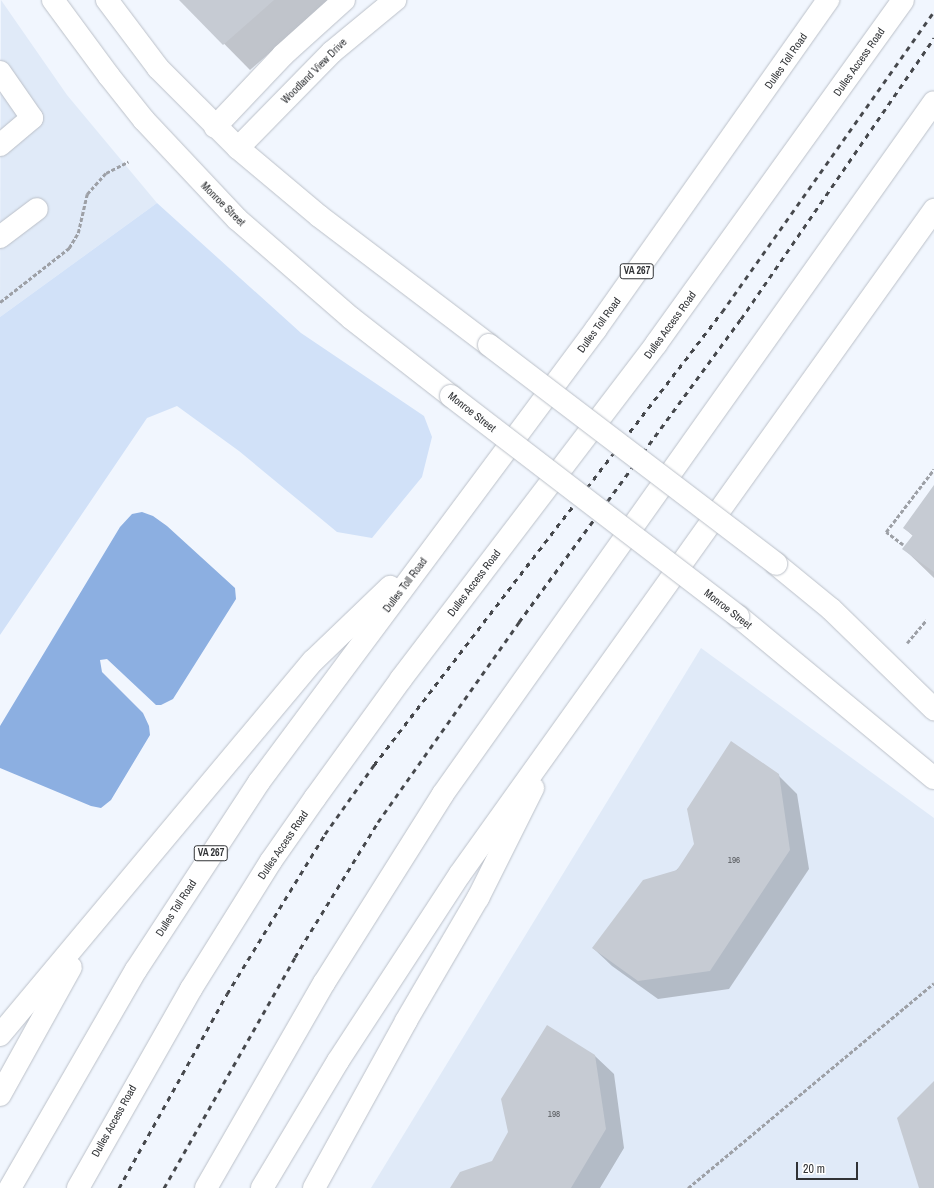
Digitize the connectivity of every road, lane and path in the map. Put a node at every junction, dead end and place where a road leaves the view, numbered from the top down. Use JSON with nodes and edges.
{"nodes":[{"id":1,"x":53,"y":0,"type":"edge"},
{"id":2,"x":107,"y":0,"type":"edge"},
{"id":3,"x":344,"y":0,"type":"edge"},
{"id":4,"x":395,"y":0,"type":"edge"},
{"id":5,"x":828,"y":0,"type":"edge"},
{"id":6,"x":903,"y":0,"type":"edge"},
{"id":7,"x":0,"y":72,"type":"edge"},
{"id":8,"x":934,"y":102,"type":"edge"},
{"id":9,"x":215,"y":126,"type":"junction"},
{"id":10,"x":0,"y":146,"type":"edge"},
{"id":11,"x":238,"y":148,"type":"junction"},
{"id":12,"x":128,"y":162,"type":"dead end"},
{"id":13,"x":37,"y":210,"type":"dead end"},
{"id":14,"x":934,"y":210,"type":"edge"},
{"id":15,"x":0,"y":237,"type":"edge"},
{"id":16,"x":0,"y":302,"type":"edge"},
{"id":17,"x":934,"y":469,"type":"edge"},
{"id":18,"x":441,"y":538,"type":"junction"},
{"id":19,"x":903,"y":545,"type":"dead end"},
{"id":20,"x":926,"y":620,"type":"dead end"},
{"id":21,"x":907,"y":644,"type":"dead end"},
{"id":22,"x":934,"y":709,"type":"edge"},
{"id":23,"x":567,"y":721,"type":"junction"},
{"id":24,"x":934,"y":778,"type":"edge"},
{"id":25,"x":132,"y":876,"type":"junction"},
{"id":26,"x":934,"y":983,"type":"edge"},
{"id":27,"x":0,"y":1035,"type":"edge"},
{"id":28,"x":0,"y":1094,"type":"edge"},
{"id":29,"x":10,"y":1188,"type":"edge"},
{"id":30,"x":78,"y":1188,"type":"edge"},
{"id":31,"x":206,"y":1188,"type":"edge"},
{"id":32,"x":262,"y":1188,"type":"edge"},
{"id":33,"x":314,"y":1188,"type":"edge"},
{"id":34,"x":688,"y":1188,"type":"edge"}],
"edges":[{"from":1,"to":24,"type":"main road","name":"Monroe Street","bridge":true},
{"from":2,"to":9,"type":"main road"},
{"from":3,"to":9,"type":"main road"},
{"from":4,"to":11,"type":"main road","name":"Woodland View Drive"},
{"from":5,"to":18,"type":"main road","name":"Dulles Toll Road","number":"VA 267"},
{"from":6,"to":30,"type":"main road","name":"Dulles Access Road"},
{"from":7,"to":10,"type":"main road"},
{"from":8,"to":31,"type":"main road"},
{"from":9,"to":11,"type":"main road"},
{"from":11,"to":22,"type":"main road","bridge":true},
{"from":12,"to":16,"type":"path"},
{"from":13,"to":15,"type":"main road"},
{"from":14,"to":23,"type":"main road"},
{"from":17,"to":19,"type":"path"},
{"from":18,"to":25,"type":"main road"},
{"from":18,"to":29,"type":"main road","name":"Dulles Toll Road","number":"VA 267"},
{"from":20,"to":21,"type":"path"},
{"from":23,"to":32,"type":"main road"},
{"from":23,"to":33,"type":"main road"},
{"from":25,"to":27,"type":"main road"},
{"from":25,"to":28,"type":"main road"},
{"from":26,"to":34,"type":"path"}]}
